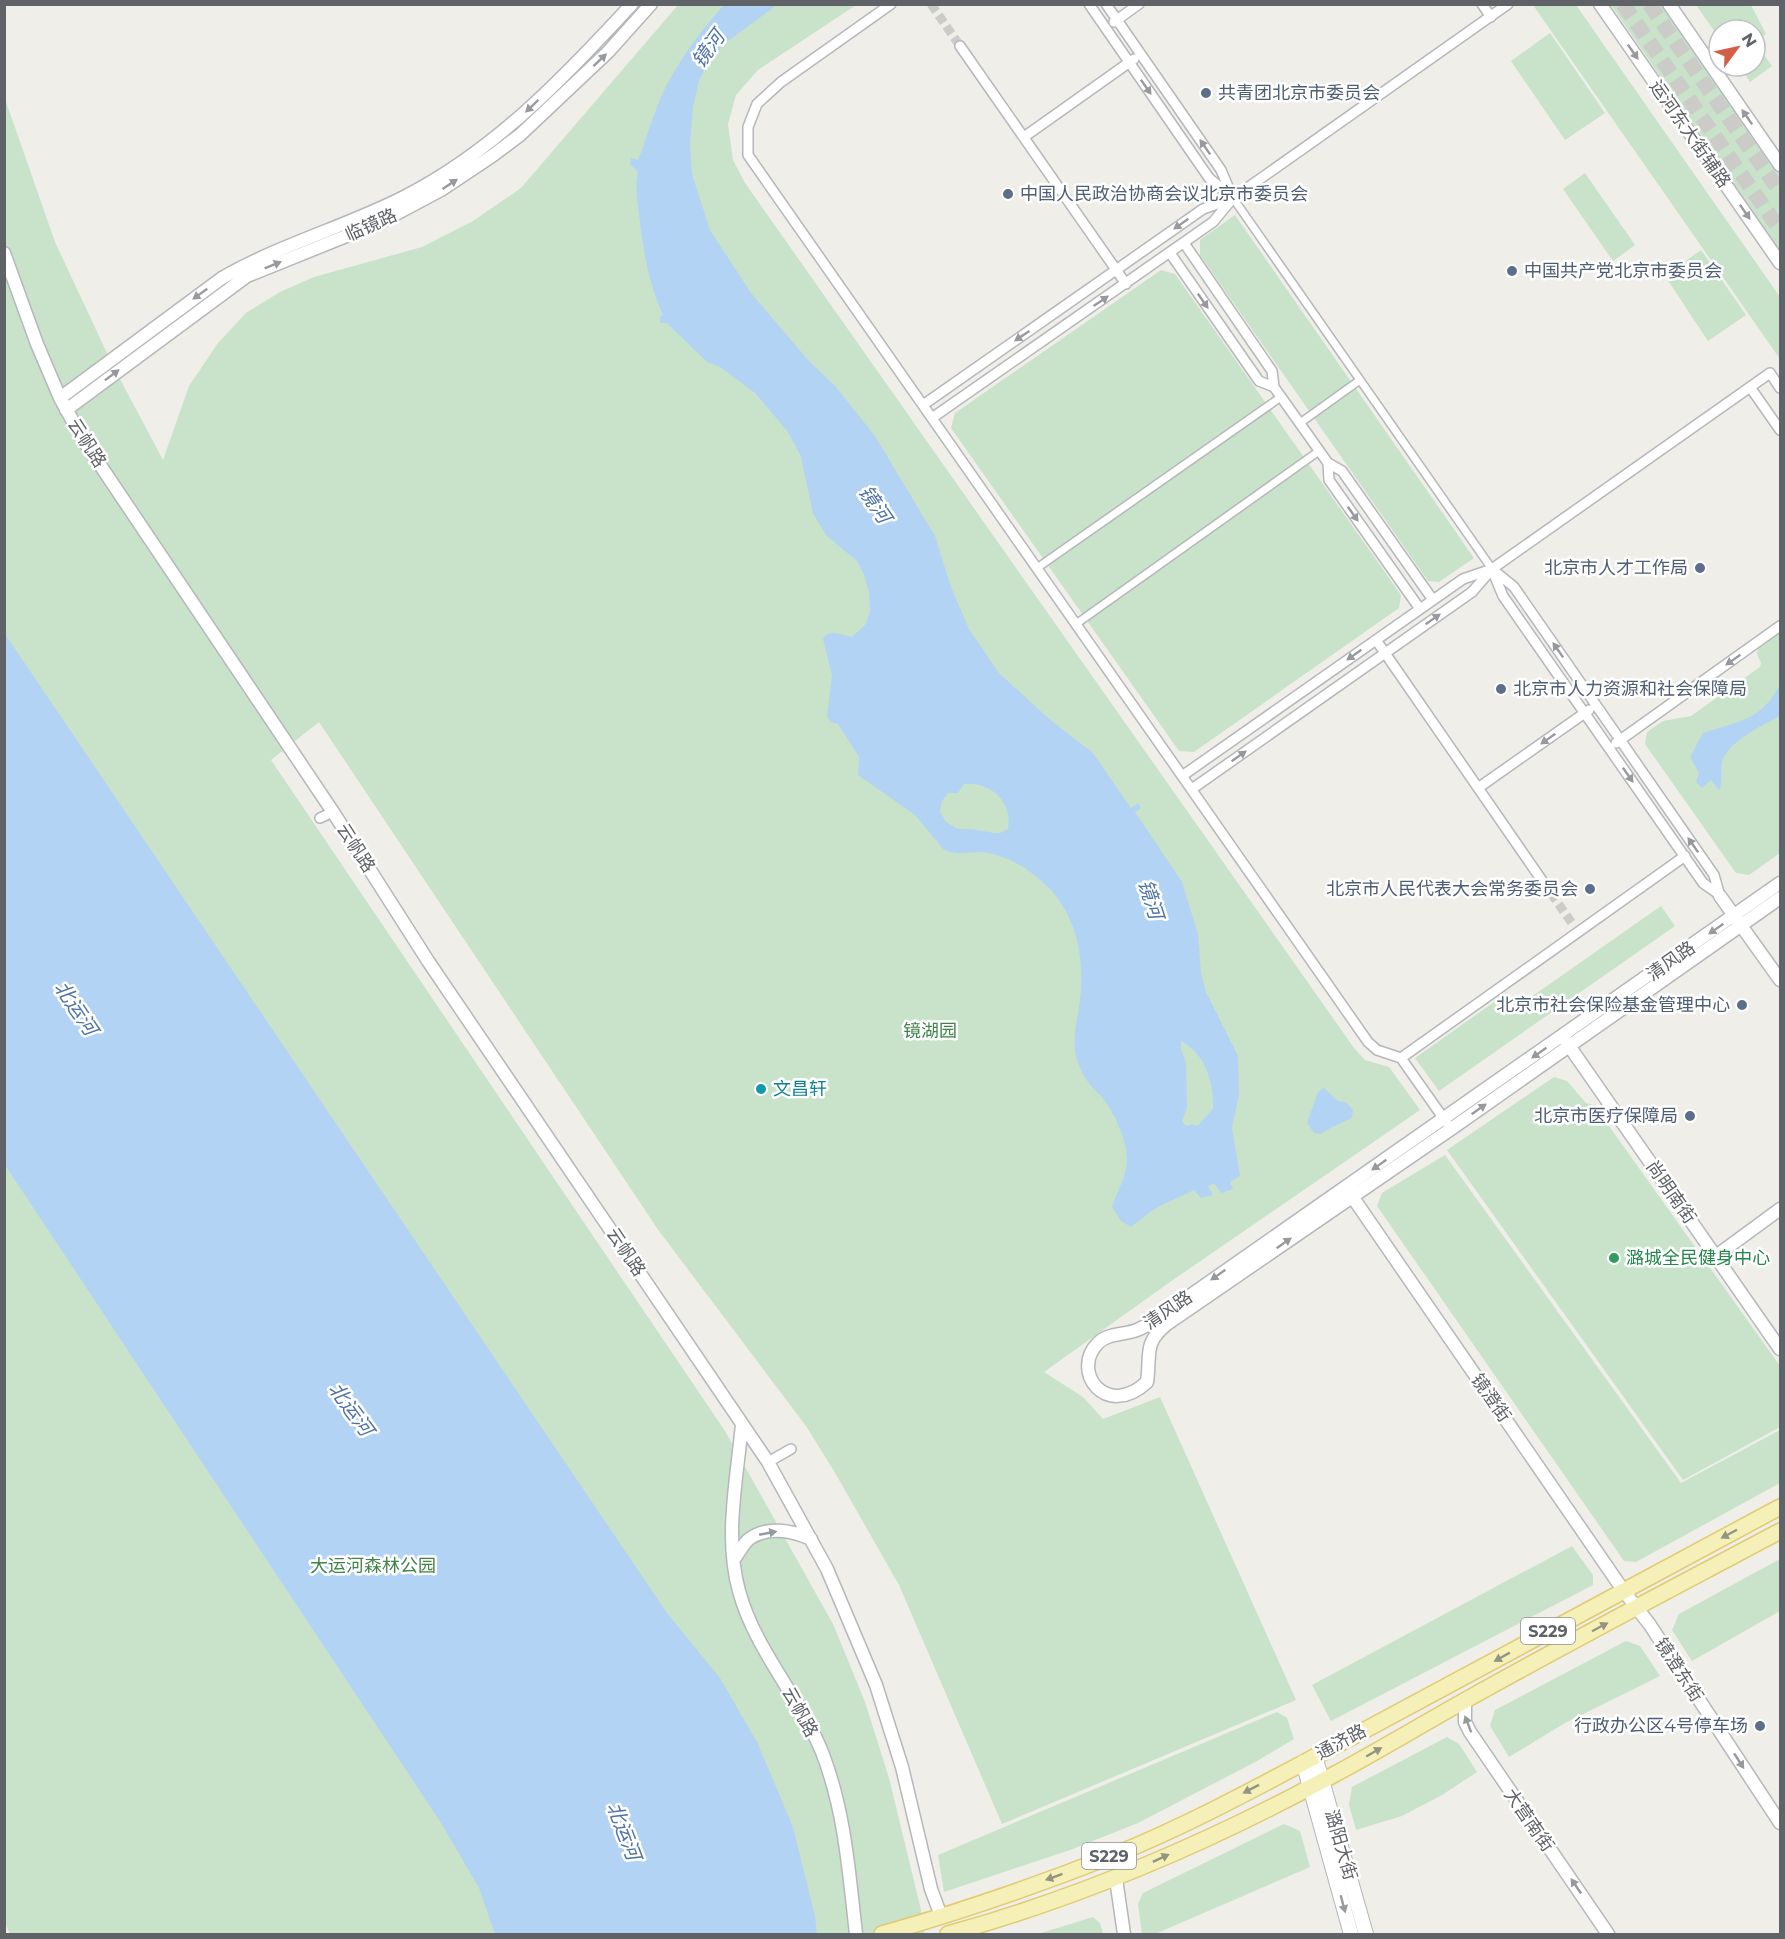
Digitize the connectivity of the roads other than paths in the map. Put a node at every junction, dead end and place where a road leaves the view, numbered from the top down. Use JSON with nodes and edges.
{"nodes":[{"id":1,"x":632,"y":4,"type":"edge"},
{"id":2,"x":651,"y":4,"type":"edge"},
{"id":3,"x":891,"y":4,"type":"edge"},
{"id":4,"x":1089,"y":4,"type":"edge"},
{"id":5,"x":1106,"y":4,"type":"edge"},
{"id":6,"x":1139,"y":4,"type":"edge"},
{"id":7,"x":1482,"y":4,"type":"edge"},
{"id":8,"x":1508,"y":4,"type":"edge"},
{"id":9,"x":1600,"y":4,"type":"edge"},
{"id":10,"x":1669,"y":4,"type":"edge"},
{"id":11,"x":1491,"y":16,"type":"junction"},
{"id":12,"x":1117,"y":20,"type":"junction"},
{"id":13,"x":1105,"y":28,"type":"junction"},
{"id":14,"x":960,"y":46,"type":"tunnel mouth"},
{"id":15,"x":1140,"y":54,"type":"junction"},
{"id":16,"x":1129,"y":62,"type":"junction"},
{"id":17,"x":1024,"y":137,"type":"junction"},
{"id":18,"x":1780,"y":165,"type":"edge"},
{"id":19,"x":1233,"y":198,"type":"junction"},
{"id":20,"x":1184,"y":243,"type":"junction"},
{"id":21,"x":1170,"y":253,"type":"junction"},
{"id":22,"x":4,"y":254,"type":"edge"},
{"id":23,"x":1780,"y":263,"type":"edge"},
{"id":24,"x":1117,"y":269,"type":"junction"},
{"id":25,"x":1126,"y":284,"type":"junction"},
{"id":26,"x":1360,"y":380,"type":"junction"},
{"id":27,"x":1274,"y":387,"type":"junction"},
{"id":28,"x":1750,"y":387,"type":"junction"},
{"id":29,"x":1780,"y":388,"type":"edge"},
{"id":30,"x":1281,"y":397,"type":"junction"},
{"id":31,"x":60,"y":398,"type":"junction"},
{"id":32,"x":923,"y":405,"type":"junction"},
{"id":33,"x":66,"y":410,"type":"junction"},
{"id":34,"x":932,"y":418,"type":"junction"},
{"id":35,"x":1300,"y":423,"type":"junction"},
{"id":36,"x":1780,"y":430,"type":"edge"},
{"id":37,"x":1319,"y":451,"type":"junction"},
{"id":38,"x":1328,"y":463,"type":"junction"},
{"id":39,"x":1038,"y":568,"type":"junction"},
{"id":40,"x":1492,"y":569,"type":"junction"},
{"id":41,"x":1433,"y":600,"type":"junction"},
{"id":42,"x":1420,"y":609,"type":"junction"},
{"id":43,"x":1076,"y":624,"type":"junction"},
{"id":44,"x":1780,"y":626,"type":"edge"},
{"id":45,"x":1376,"y":640,"type":"junction"},
{"id":46,"x":1385,"y":653,"type":"junction"},
{"id":47,"x":1596,"y":706,"type":"junction"},
{"id":48,"x":1584,"y":714,"type":"junction"},
{"id":49,"x":1619,"y":740,"type":"junction"},
{"id":50,"x":1609,"y":748,"type":"junction"},
{"id":51,"x":1182,"y":776,"type":"junction"},
{"id":52,"x":1478,"y":788,"type":"junction"},
{"id":53,"x":1192,"y":789,"type":"junction"},
{"id":54,"x":333,"y":812,"type":"junction"},
{"id":55,"x":320,"y":818,"type":"dead end"},
{"id":56,"x":1685,"y":856,"type":"junction"},
{"id":57,"x":1543,"y":882,"type":"tunnel mouth"},
{"id":58,"x":1780,"y":883,"type":"edge"},
{"id":59,"x":1720,"y":896,"type":"junction"},
{"id":60,"x":1780,"y":898,"type":"edge"},
{"id":61,"x":1739,"y":920,"type":"junction"},
{"id":62,"x":1780,"y":980,"type":"edge"},
{"id":63,"x":1566,"y":1041,"type":"junction"},
{"id":64,"x":1401,"y":1058,"type":"junction"},
{"id":65,"x":1448,"y":1124,"type":"junction"},
{"id":66,"x":1349,"y":1192,"type":"junction"},
{"id":67,"x":1780,"y":1209,"type":"edge"},
{"id":68,"x":1716,"y":1257,"type":"junction"},
{"id":69,"x":1780,"y":1348,"type":"edge"},
{"id":70,"x":742,"y":1424,"type":"junction"},
{"id":71,"x":791,"y":1449,"type":"dead end"},
{"id":72,"x":768,"y":1462,"type":"junction"},
{"id":73,"x":1780,"y":1507,"type":"edge"},
{"id":74,"x":1780,"y":1531,"type":"edge"},
{"id":75,"x":811,"y":1539,"type":"junction"},
{"id":76,"x":734,"y":1559,"type":"junction"},
{"id":77,"x":1623,"y":1590,"type":"junction"},
{"id":78,"x":1636,"y":1608,"type":"junction"},
{"id":79,"x":1465,"y":1700,"type":"junction"},
{"id":80,"x":1309,"y":1759,"type":"junction"},
{"id":81,"x":1316,"y":1784,"type":"junction"},
{"id":82,"x":1780,"y":1823,"type":"edge"},
{"id":83,"x":1116,"y":1879,"type":"junction"},
{"id":84,"x":941,"y":1916,"type":"junction"},
{"id":85,"x":856,"y":1935,"type":"edge"},
{"id":86,"x":882,"y":1935,"type":"edge"},
{"id":87,"x":948,"y":1935,"type":"edge"},
{"id":88,"x":1124,"y":1935,"type":"edge"},
{"id":89,"x":1351,"y":1935,"type":"edge"},
{"id":90,"x":1366,"y":1935,"type":"edge"},
{"id":91,"x":1608,"y":1935,"type":"edge"}],
"edges":[{"from":1,"to":31,"type":"street","name":"临镜路","one_way":true},
{"from":33,"to":2,"type":"street","name":"临镜路","one_way":true},
{"from":3,"to":32,"type":"street"},
{"from":4,"to":13,"type":"street"},
{"from":5,"to":12,"type":"street"},
{"from":6,"to":12,"type":"street"},
{"from":7,"to":11,"type":"street"},
{"from":8,"to":11,"type":"street"},
{"from":9,"to":23,"type":"street","name":"运河东大街辅路","one_way":true},
{"from":18,"to":10,"type":"street","one_way":true},
{"from":11,"to":19,"type":"street"},
{"from":12,"to":13,"type":"street"},
{"from":12,"to":15,"type":"street"},
{"from":13,"to":16,"type":"street"},
{"from":14,"to":17,"type":"street"},
{"from":15,"to":16,"type":"street"},
{"from":19,"to":15,"type":"street","one_way":true},
{"from":16,"to":17,"type":"street"},
{"from":16,"to":19,"type":"street","one_way":true},
{"from":17,"to":24,"type":"street"},
{"from":19,"to":20,"type":"street"},
{"from":19,"to":24,"type":"street","one_way":true},
{"from":19,"to":26,"type":"street"},
{"from":20,"to":21,"type":"street"},
{"from":20,"to":27,"type":"street"},
{"from":21,"to":25,"type":"street"},
{"from":21,"to":27,"type":"street","one_way":true},
{"from":22,"to":31,"type":"street","name":"云帆路"},
{"from":24,"to":25,"type":"street"},
{"from":24,"to":32,"type":"street","one_way":true},
{"from":34,"to":25,"type":"street","one_way":true},
{"from":26,"to":35,"type":"street"},
{"from":26,"to":40,"type":"street"},
{"from":27,"to":30,"type":"street"},
{"from":28,"to":29,"type":"street"},
{"from":28,"to":36,"type":"street"},
{"from":28,"to":40,"type":"street"},
{"from":30,"to":35,"type":"street"},
{"from":30,"to":39,"type":"street"},
{"from":31,"to":33,"type":"street","name":"云帆路"},
{"from":32,"to":34,"type":"street"},
{"from":33,"to":54,"type":"street","name":"云帆路"},
{"from":34,"to":39,"type":"street"},
{"from":35,"to":37,"type":"street"},
{"from":37,"to":38,"type":"street"},
{"from":37,"to":43,"type":"street"},
{"from":38,"to":41,"type":"street"},
{"from":38,"to":42,"type":"street","one_way":true},
{"from":39,"to":43,"type":"street"},
{"from":40,"to":41,"type":"street"},
{"from":46,"to":40,"type":"street","one_way":true},
{"from":47,"to":40,"type":"street","one_way":true},
{"from":40,"to":48,"type":"street"},
{"from":41,"to":42,"type":"street"},
{"from":42,"to":45,"type":"street"},
{"from":43,"to":51,"type":"street"},
{"from":44,"to":49,"type":"street","one_way":true},
{"from":45,"to":46,"type":"street"},
{"from":45,"to":51,"type":"street","one_way":true},
{"from":46,"to":52,"type":"street"},
{"from":53,"to":46,"type":"street","one_way":true},
{"from":47,"to":48,"type":"street"},
{"from":47,"to":49,"type":"street"},
{"from":48,"to":50,"type":"street"},
{"from":48,"to":52,"type":"street","one_way":true},
{"from":49,"to":50,"type":"street"},
{"from":59,"to":49,"type":"street","one_way":true},
{"from":50,"to":56,"type":"street","one_way":true},
{"from":51,"to":53,"type":"street"},
{"from":52,"to":57,"type":"street"},
{"from":53,"to":64,"type":"street"},
{"from":54,"to":55,"type":"street"},
{"from":54,"to":70,"type":"street","name":"云帆路"},
{"from":56,"to":59,"type":"street"},
{"from":56,"to":64,"type":"street"},
{"from":58,"to":61,"type":"street","name":"清风路"},
{"from":59,"to":61,"type":"street"},
{"from":60,"to":61,"type":"street","name":"清风路"},
{"from":61,"to":62,"type":"street"},
{"from":61,"to":63,"type":"street","name":"清风路"},
{"from":63,"to":65,"type":"street","name":"清风路"},
{"from":63,"to":68,"type":"street","name":"尚明南街"},
{"from":64,"to":65,"type":"street"},
{"from":65,"to":66,"type":"street","name":"清风路"},
{"from":66,"to":66,"type":"street","name":"清风路","one_way":true},
{"from":66,"to":77,"type":"street","name":"镜澄街"},
{"from":67,"to":68,"type":"street"},
{"from":68,"to":69,"type":"street","name":"尚明南街"},
{"from":70,"to":72,"type":"street","name":"云帆路"},
{"from":70,"to":76,"type":"street","name":"云帆路"},
{"from":71,"to":72,"type":"street"},
{"from":72,"to":75,"type":"street","name":"云帆路"},
{"from":73,"to":77,"type":"main road","name":"通济路","number":"S229","one_way":true},
{"from":74,"to":78,"type":"main road","name":"通济路","number":"S229"},
{"from":76,"to":75,"type":"street","one_way":true},
{"from":75,"to":84,"type":"street","name":"云帆路"},
{"from":76,"to":85,"type":"street","name":"云帆路"},
{"from":77,"to":78,"type":"street","name":"镜澄街"},
{"from":77,"to":80,"type":"main road","name":"通济路","number":"S229","one_way":true},
{"from":79,"to":78,"type":"main road","name":"通济路","number":"S229","one_way":true},
{"from":78,"to":82,"type":"street","name":"镜澄东街","one_way":true},
{"from":81,"to":79,"type":"main road","name":"通济路","number":"S229","one_way":true},
{"from":91,"to":79,"type":"street","name":"大营南街","one_way":true},
{"from":80,"to":81,"type":"main road","name":"潞阳大街"},
{"from":80,"to":84,"type":"main road","name":"通济路","number":"S229","one_way":true},
{"from":83,"to":81,"type":"main road","name":"通济路","number":"S229","one_way":true},
{"from":81,"to":89,"type":"main road","name":"潞阳大街","one_way":true},
{"from":81,"to":90,"type":"main road","name":"潞阳大街"},
{"from":83,"to":87,"type":"main road","name":"通济路","number":"S229"},
{"from":83,"to":88,"type":"street"},
{"from":84,"to":86,"type":"main road","name":"通济路","number":"S229"}]}
